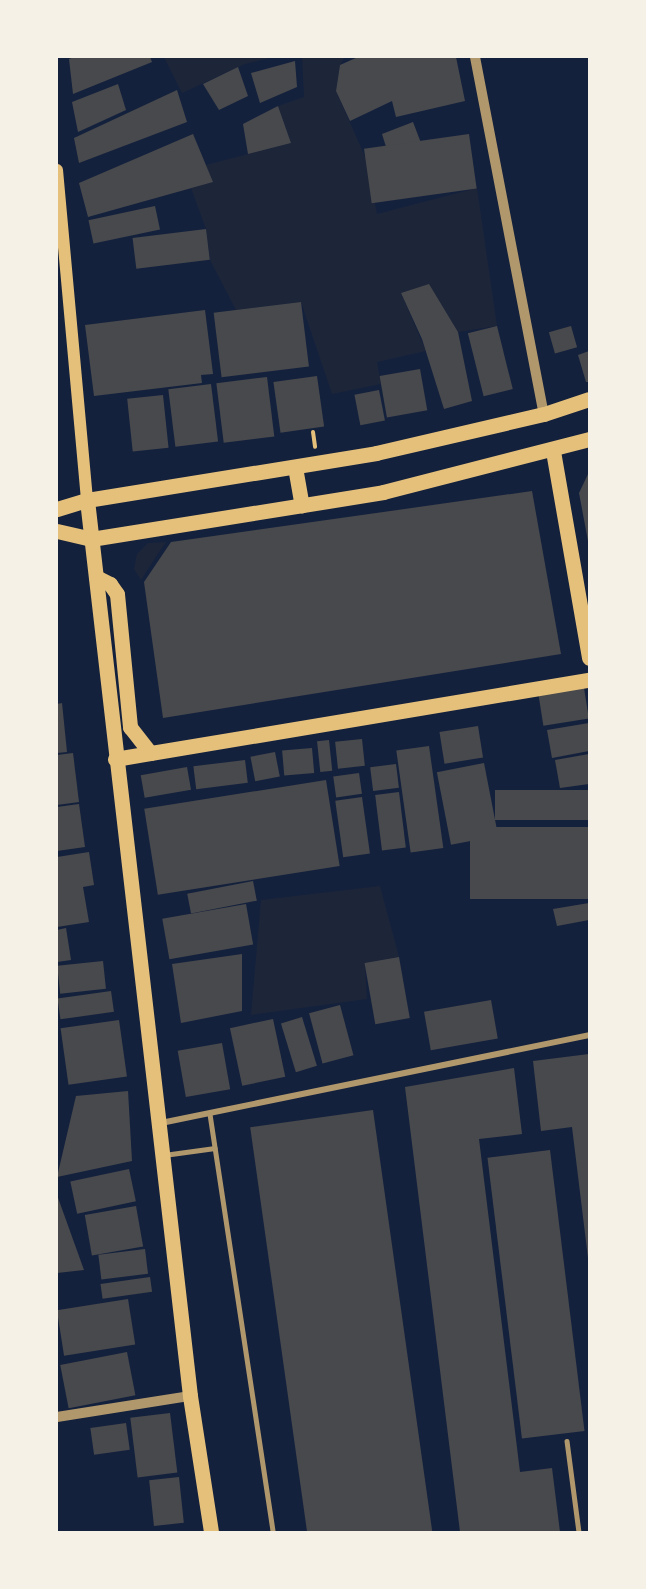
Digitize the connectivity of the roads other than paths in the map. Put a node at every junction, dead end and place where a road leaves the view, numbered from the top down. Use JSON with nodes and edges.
{"nodes":[{"id":1,"x":475,"y":57,"type":"edge"},
{"id":2,"x":57,"y":170,"type":"edge"},
{"id":3,"x":589,"y":399,"type":"edge"},
{"id":4,"x":544,"y":414,"type":"junction"},
{"id":5,"x":589,"y":439,"type":"edge"},
{"id":6,"x":553,"y":451,"type":"junction"},
{"id":7,"x":296,"y":466,"type":"junction"},
{"id":8,"x":87,"y":500,"type":"junction"},
{"id":9,"x":302,"y":505,"type":"junction"},
{"id":10,"x":57,"y":509,"type":"edge"},
{"id":11,"x":57,"y":531,"type":"edge"},
{"id":12,"x":92,"y":539,"type":"junction"},
{"id":13,"x":96,"y":577,"type":"junction"},
{"id":14,"x":589,"y":658,"type":"edge"},
{"id":15,"x":589,"y":680,"type":"edge"},
{"id":16,"x":150,"y":753,"type":"junction"},
{"id":17,"x":115,"y":759,"type":"junction"},
{"id":18,"x":589,"y":1035,"type":"edge"},
{"id":19,"x":210,"y":1114,"type":"junction"},
{"id":20,"x":158,"y":1124,"type":"junction"},
{"id":21,"x":215,"y":1148,"type":"junction"},
{"id":22,"x":162,"y":1155,"type":"junction"},
{"id":23,"x":190,"y":1396,"type":"junction"},
{"id":24,"x":57,"y":1417,"type":"edge"},
{"id":25,"x":567,"y":1441,"type":"dead end"},
{"id":26,"x":211,"y":1532,"type":"edge"},
{"id":27,"x":273,"y":1532,"type":"edge"},
{"id":28,"x":579,"y":1532,"type":"edge"}],
"edges":[{"from":1,"to":4,"type":"street"},
{"from":2,"to":8,"type":"main road"},
{"from":3,"to":4,"type":"main road"},
{"from":4,"to":7,"type":"main road"},
{"from":5,"to":6,"type":"main road"},
{"from":6,"to":9,"type":"main road"},
{"from":6,"to":14,"type":"main road"},
{"from":7,"to":8,"type":"main road"},
{"from":7,"to":9,"type":"main road"},
{"from":8,"to":10,"type":"main road"},
{"from":8,"to":12,"type":"main road"},
{"from":9,"to":12,"type":"main road"},
{"from":11,"to":12,"type":"main road"},
{"from":12,"to":13,"type":"main road"},
{"from":13,"to":16,"type":"main road"},
{"from":13,"to":17,"type":"main road"},
{"from":15,"to":16,"type":"main road"},
{"from":16,"to":17,"type":"main road"},
{"from":17,"to":20,"type":"main road"},
{"from":18,"to":19,"type":"street"},
{"from":19,"to":20,"type":"street"},
{"from":19,"to":21,"type":"lane"},
{"from":20,"to":22,"type":"main road"},
{"from":21,"to":22,"type":"lane"},
{"from":21,"to":27,"type":"lane"},
{"from":22,"to":23,"type":"main road"},
{"from":23,"to":24,"type":"street"},
{"from":23,"to":26,"type":"main road"},
{"from":25,"to":28,"type":"lane"}]}
